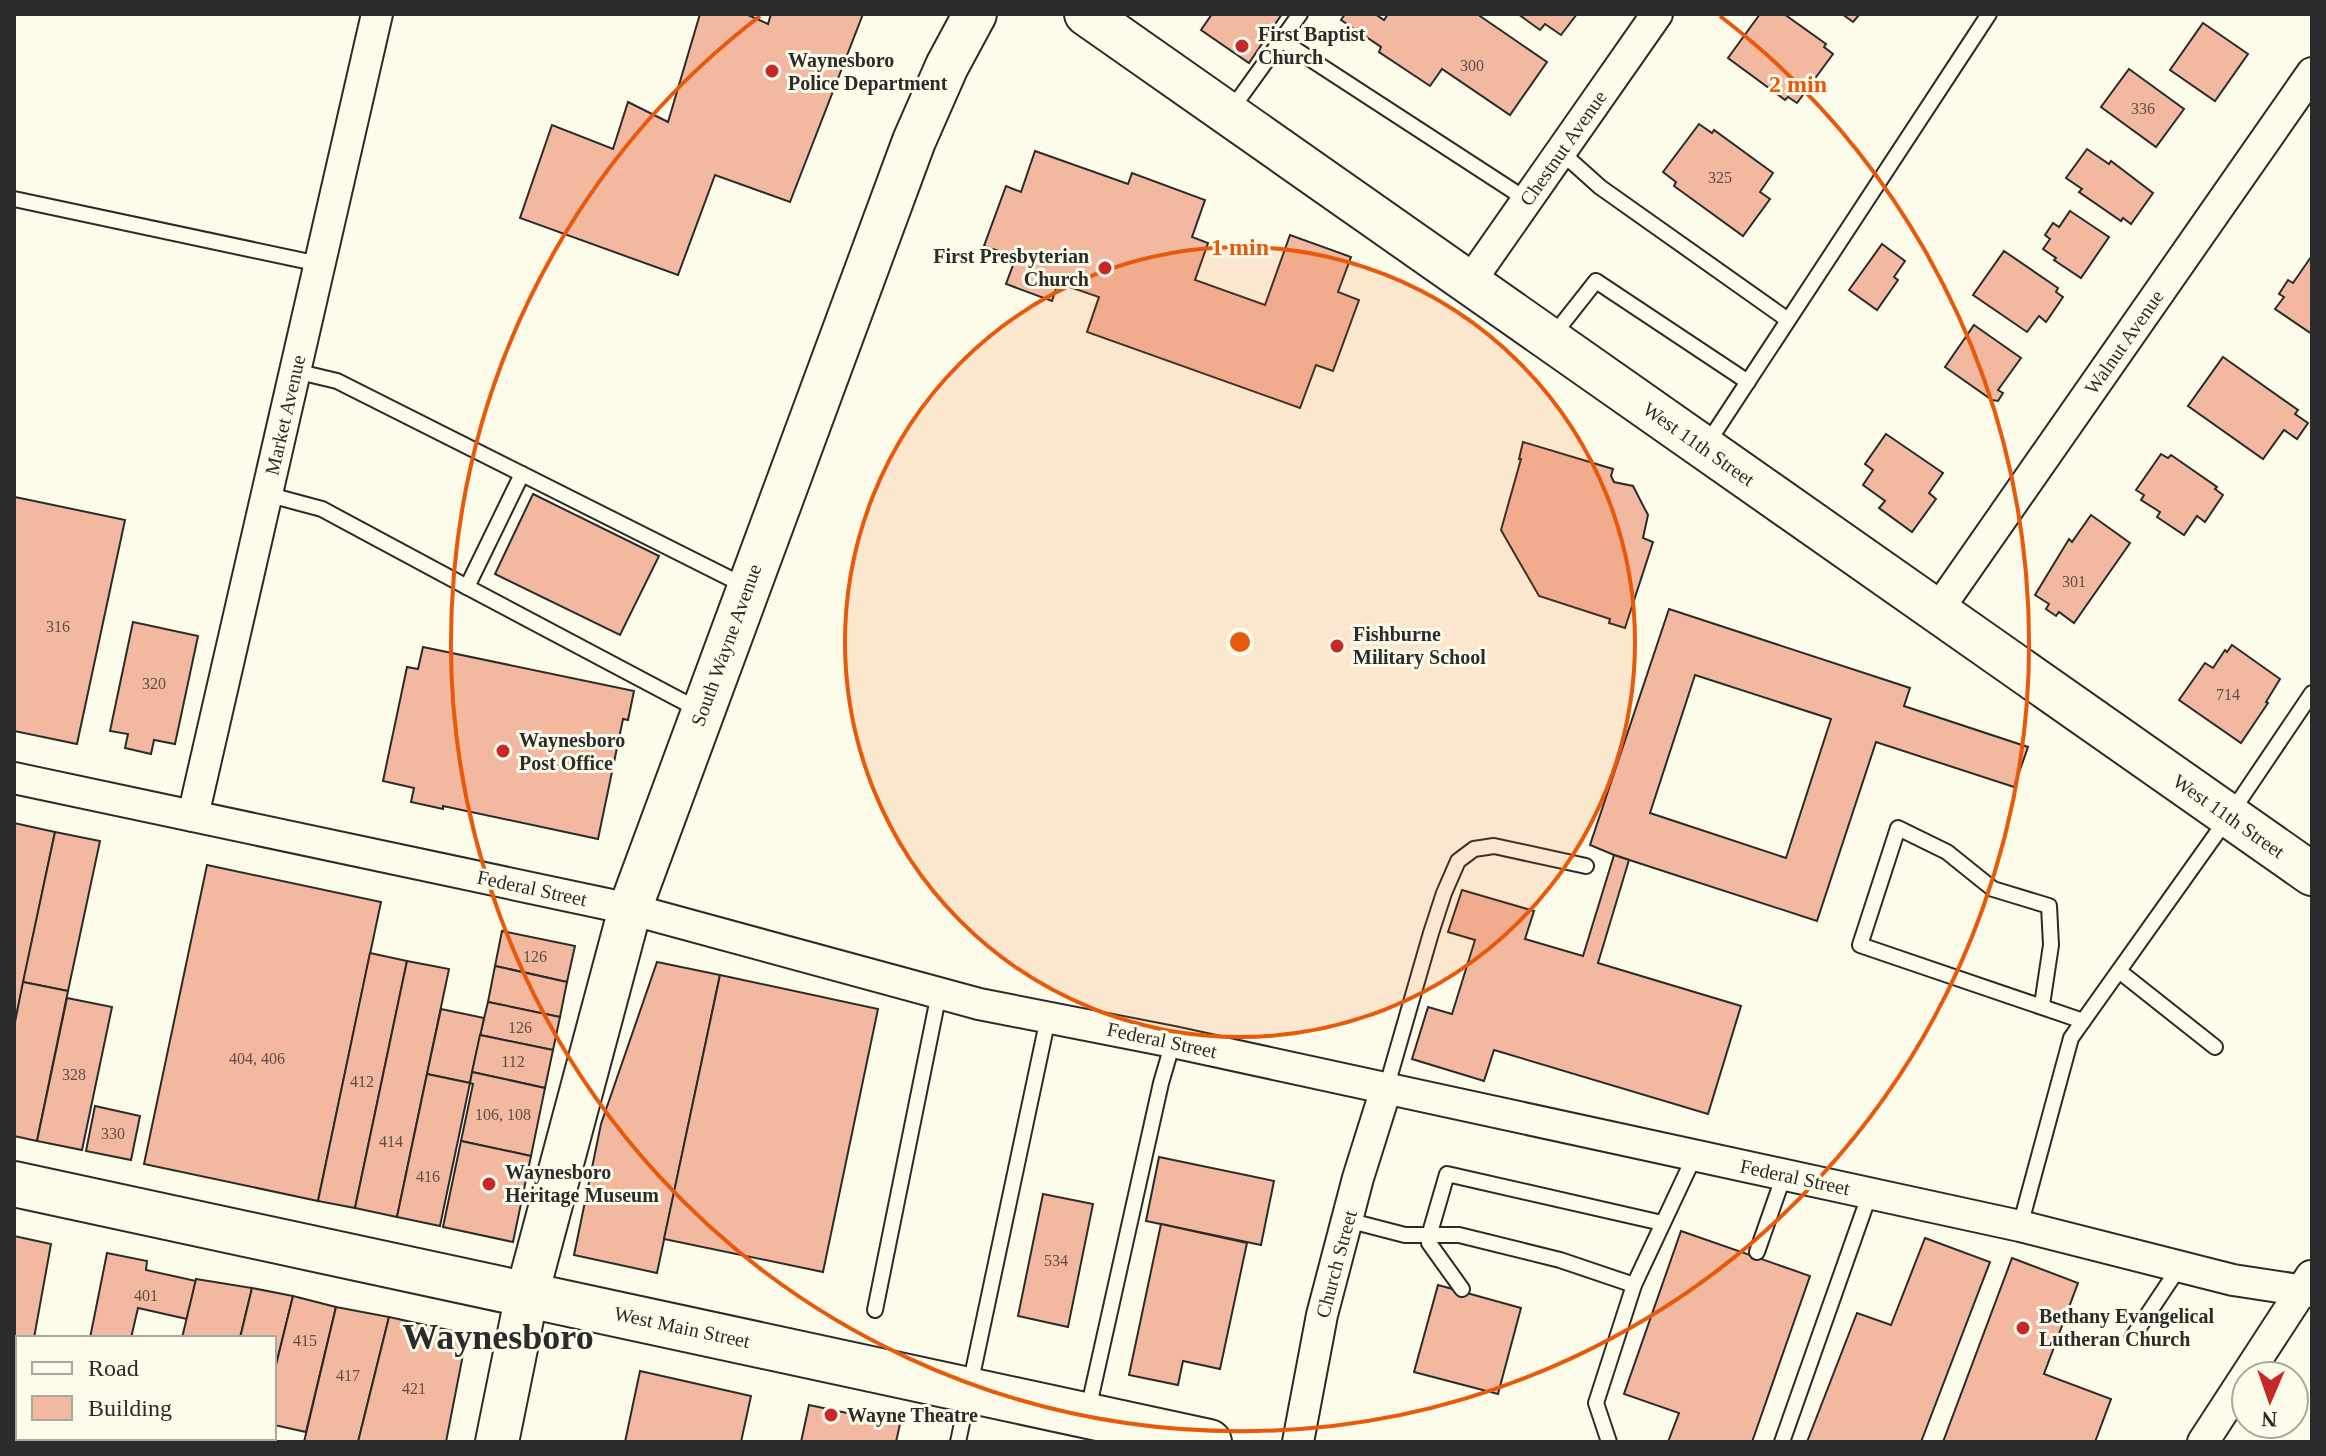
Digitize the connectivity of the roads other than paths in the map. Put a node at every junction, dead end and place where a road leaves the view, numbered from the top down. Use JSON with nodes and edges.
{"nodes":[{"id":1,"x":377,"y":14,"type":"edge"},
{"id":2,"x":975,"y":14,"type":"edge"},
{"id":3,"x":1086,"y":14,"type":"edge"},
{"id":4,"x":1300,"y":14,"type":"edge"},
{"id":5,"x":1657,"y":14,"type":"edge"},
{"id":6,"x":1989,"y":14,"type":"edge"},
{"id":7,"x":1281,"y":40,"type":"junction"},
{"id":8,"x":2312,"y":73,"type":"edge"},
{"id":9,"x":1228,"y":114,"type":"junction"},
{"id":10,"x":1561,"y":152,"type":"junction"},
{"id":11,"x":14,"y":199,"type":"edge"},
{"id":12,"x":1527,"y":200,"type":"junction"},
{"id":13,"x":319,"y":264,"type":"junction"},
{"id":14,"x":1469,"y":283,"type":"junction"},
{"id":15,"x":1788,"y":320,"type":"junction"},
{"id":16,"x":1550,"y":340,"type":"junction"},
{"id":17,"x":295,"y":371,"type":"junction"},
{"id":18,"x":1748,"y":382,"type":"junction"},
{"id":19,"x":1705,"y":448,"type":"junction"},
{"id":20,"x":522,"y":474,"type":"junction"},
{"id":21,"x":266,"y":494,"type":"junction"},
{"id":22,"x":467,"y":587,"type":"junction"},
{"id":23,"x":747,"y":587,"type":"junction"},
{"id":24,"x":1937,"y":611,"type":"junction"},
{"id":25,"x":2312,"y":693,"type":"edge"},
{"id":26,"x":702,"y":712,"type":"junction"},
{"id":27,"x":14,"y":778,"type":"edge"},
{"id":28,"x":193,"y":816,"type":"junction"},
{"id":29,"x":2229,"y":816,"type":"junction"},
{"id":30,"x":1586,"y":866,"type":"dead end"},
{"id":31,"x":2312,"y":874,"type":"edge"},
{"id":32,"x":630,"y":909,"type":"junction"},
{"id":33,"x":2119,"y":971,"type":"junction"},
{"id":34,"x":939,"y":993,"type":"junction"},
{"id":35,"x":2042,"y":1005,"type":"junction"},
{"id":36,"x":1048,"y":1018,"type":"junction"},
{"id":37,"x":2083,"y":1021,"type":"junction"},
{"id":38,"x":1173,"y":1042,"type":"junction"},
{"id":39,"x":2215,"y":1047,"type":"dead end"},
{"id":40,"x":1386,"y":1089,"type":"junction"},
{"id":41,"x":1695,"y":1155,"type":"junction"},
{"id":42,"x":1784,"y":1175,"type":"junction"},
{"id":43,"x":14,"y":1184,"type":"edge"},
{"id":44,"x":1870,"y":1193,"type":"junction"},
{"id":45,"x":1347,"y":1220,"type":"junction"},
{"id":46,"x":1662,"y":1223,"type":"junction"},
{"id":47,"x":2020,"y":1226,"type":"junction"},
{"id":48,"x":1429,"y":1236,"type":"junction"},
{"id":49,"x":1757,"y":1252,"type":"dead end"},
{"id":50,"x":2180,"y":1266,"type":"junction"},
{"id":51,"x":1634,"y":1285,"type":"junction"},
{"id":52,"x":2308,"y":1286,"type":"edge"},
{"id":53,"x":1462,"y":1289,"type":"dead end"},
{"id":54,"x":527,"y":1294,"type":"junction"},
{"id":55,"x":875,"y":1310,"type":"dead end"},
{"id":56,"x":2132,"y":1338,"type":"dead end"},
{"id":57,"x":969,"y":1390,"type":"junction"},
{"id":58,"x":1087,"y":1414,"type":"junction"},
{"id":59,"x":497,"y":1442,"type":"edge"},
{"id":60,"x":958,"y":1442,"type":"edge"},
{"id":61,"x":1209,"y":1442,"type":"edge"},
{"id":62,"x":1298,"y":1442,"type":"edge"},
{"id":63,"x":1609,"y":1442,"type":"edge"},
{"id":64,"x":1782,"y":1442,"type":"edge"},
{"id":65,"x":2203,"y":1442,"type":"edge"}],
"edges":[{"from":1,"to":13,"type":"street","name":"Market Avenue"},
{"from":2,"to":23,"type":"main road","name":"South Wayne Avenue"},
{"from":3,"to":9,"type":"main road","name":"West 11th Street"},
{"from":4,"to":7,"type":"lane"},
{"from":5,"to":10,"type":"street","name":"Chestnut Avenue"},
{"from":6,"to":15,"type":"lane"},
{"from":7,"to":9,"type":"lane"},
{"from":7,"to":12,"type":"lane"},
{"from":8,"to":24,"type":"street","name":"Walnut Avenue"},
{"from":9,"to":14,"type":"main road","name":"West 11th Street"},
{"from":10,"to":12,"type":"street","name":"Chestnut Avenue"},
{"from":10,"to":15,"type":"lane"},
{"from":11,"to":13,"type":"lane"},
{"from":12,"to":14,"type":"street","name":"Chestnut Avenue"},
{"from":13,"to":17,"type":"street","name":"Market Avenue"},
{"from":14,"to":16,"type":"main road","name":"West 11th Street"},
{"from":15,"to":18,"type":"lane"},
{"from":16,"to":18,"type":"lane"},
{"from":16,"to":19,"type":"main road","name":"West 11th Street"},
{"from":17,"to":20,"type":"lane"},
{"from":17,"to":21,"type":"street","name":"Market Avenue"},
{"from":18,"to":19,"type":"lane"},
{"from":19,"to":24,"type":"main road","name":"West 11th Street"},
{"from":20,"to":22,"type":"lane"},
{"from":20,"to":23,"type":"lane"},
{"from":21,"to":22,"type":"lane"},
{"from":21,"to":28,"type":"street","name":"Market Avenue"},
{"from":22,"to":26,"type":"lane"},
{"from":23,"to":26,"type":"main road","name":"South Wayne Avenue"},
{"from":24,"to":29,"type":"main road","name":"West 11th Street"},
{"from":25,"to":29,"type":"lane"},
{"from":26,"to":32,"type":"main road","name":"South Wayne Avenue"},
{"from":27,"to":28,"type":"street","name":"Federal Street"},
{"from":28,"to":32,"type":"street","name":"Federal Street"},
{"from":29,"to":31,"type":"main road","name":"West 11th Street"},
{"from":29,"to":33,"type":"lane"},
{"from":30,"to":40,"type":"lane"},
{"from":32,"to":34,"type":"street","name":"Federal Street"},
{"from":32,"to":54,"type":"main road","name":"South Wayne Avenue"},
{"from":33,"to":37,"type":"lane"},
{"from":33,"to":39,"type":"lane"},
{"from":34,"to":36,"type":"street","name":"Federal Street"},
{"from":34,"to":55,"type":"lane"},
{"from":35,"to":35,"type":"lane"},
{"from":35,"to":37,"type":"lane"},
{"from":36,"to":38,"type":"street","name":"Federal Street"},
{"from":36,"to":57,"type":"lane"},
{"from":37,"to":47,"type":"lane"},
{"from":38,"to":40,"type":"street","name":"Federal Street"},
{"from":38,"to":58,"type":"lane"},
{"from":40,"to":41,"type":"street","name":"Federal Street"},
{"from":40,"to":45,"type":"street","name":"Church Street"},
{"from":41,"to":42,"type":"street","name":"Federal Street"},
{"from":41,"to":46,"type":"lane"},
{"from":42,"to":44,"type":"street","name":"Federal Street"},
{"from":42,"to":49,"type":"lane"},
{"from":43,"to":54,"type":"main road","name":"West Main Street"},
{"from":44,"to":47,"type":"street","name":"Federal Street"},
{"from":44,"to":64,"type":"lane"},
{"from":45,"to":48,"type":"lane"},
{"from":45,"to":62,"type":"street","name":"Church Street"},
{"from":46,"to":48,"type":"lane"},
{"from":46,"to":51,"type":"lane"},
{"from":47,"to":50,"type":"street","name":"Federal Street"},
{"from":48,"to":51,"type":"lane"},
{"from":48,"to":53,"type":"lane"},
{"from":50,"to":52,"type":"street","name":"Federal Street"},
{"from":50,"to":56,"type":"lane"},
{"from":51,"to":63,"type":"lane"},
{"from":52,"to":65,"type":"street"},
{"from":54,"to":57,"type":"main road","name":"West Main Street"},
{"from":54,"to":59,"type":"main road","name":"South Wayne Avenue"},
{"from":57,"to":58,"type":"main road","name":"West Main Street"},
{"from":57,"to":60,"type":"lane"},
{"from":58,"to":61,"type":"main road","name":"West Main Street"}]}
